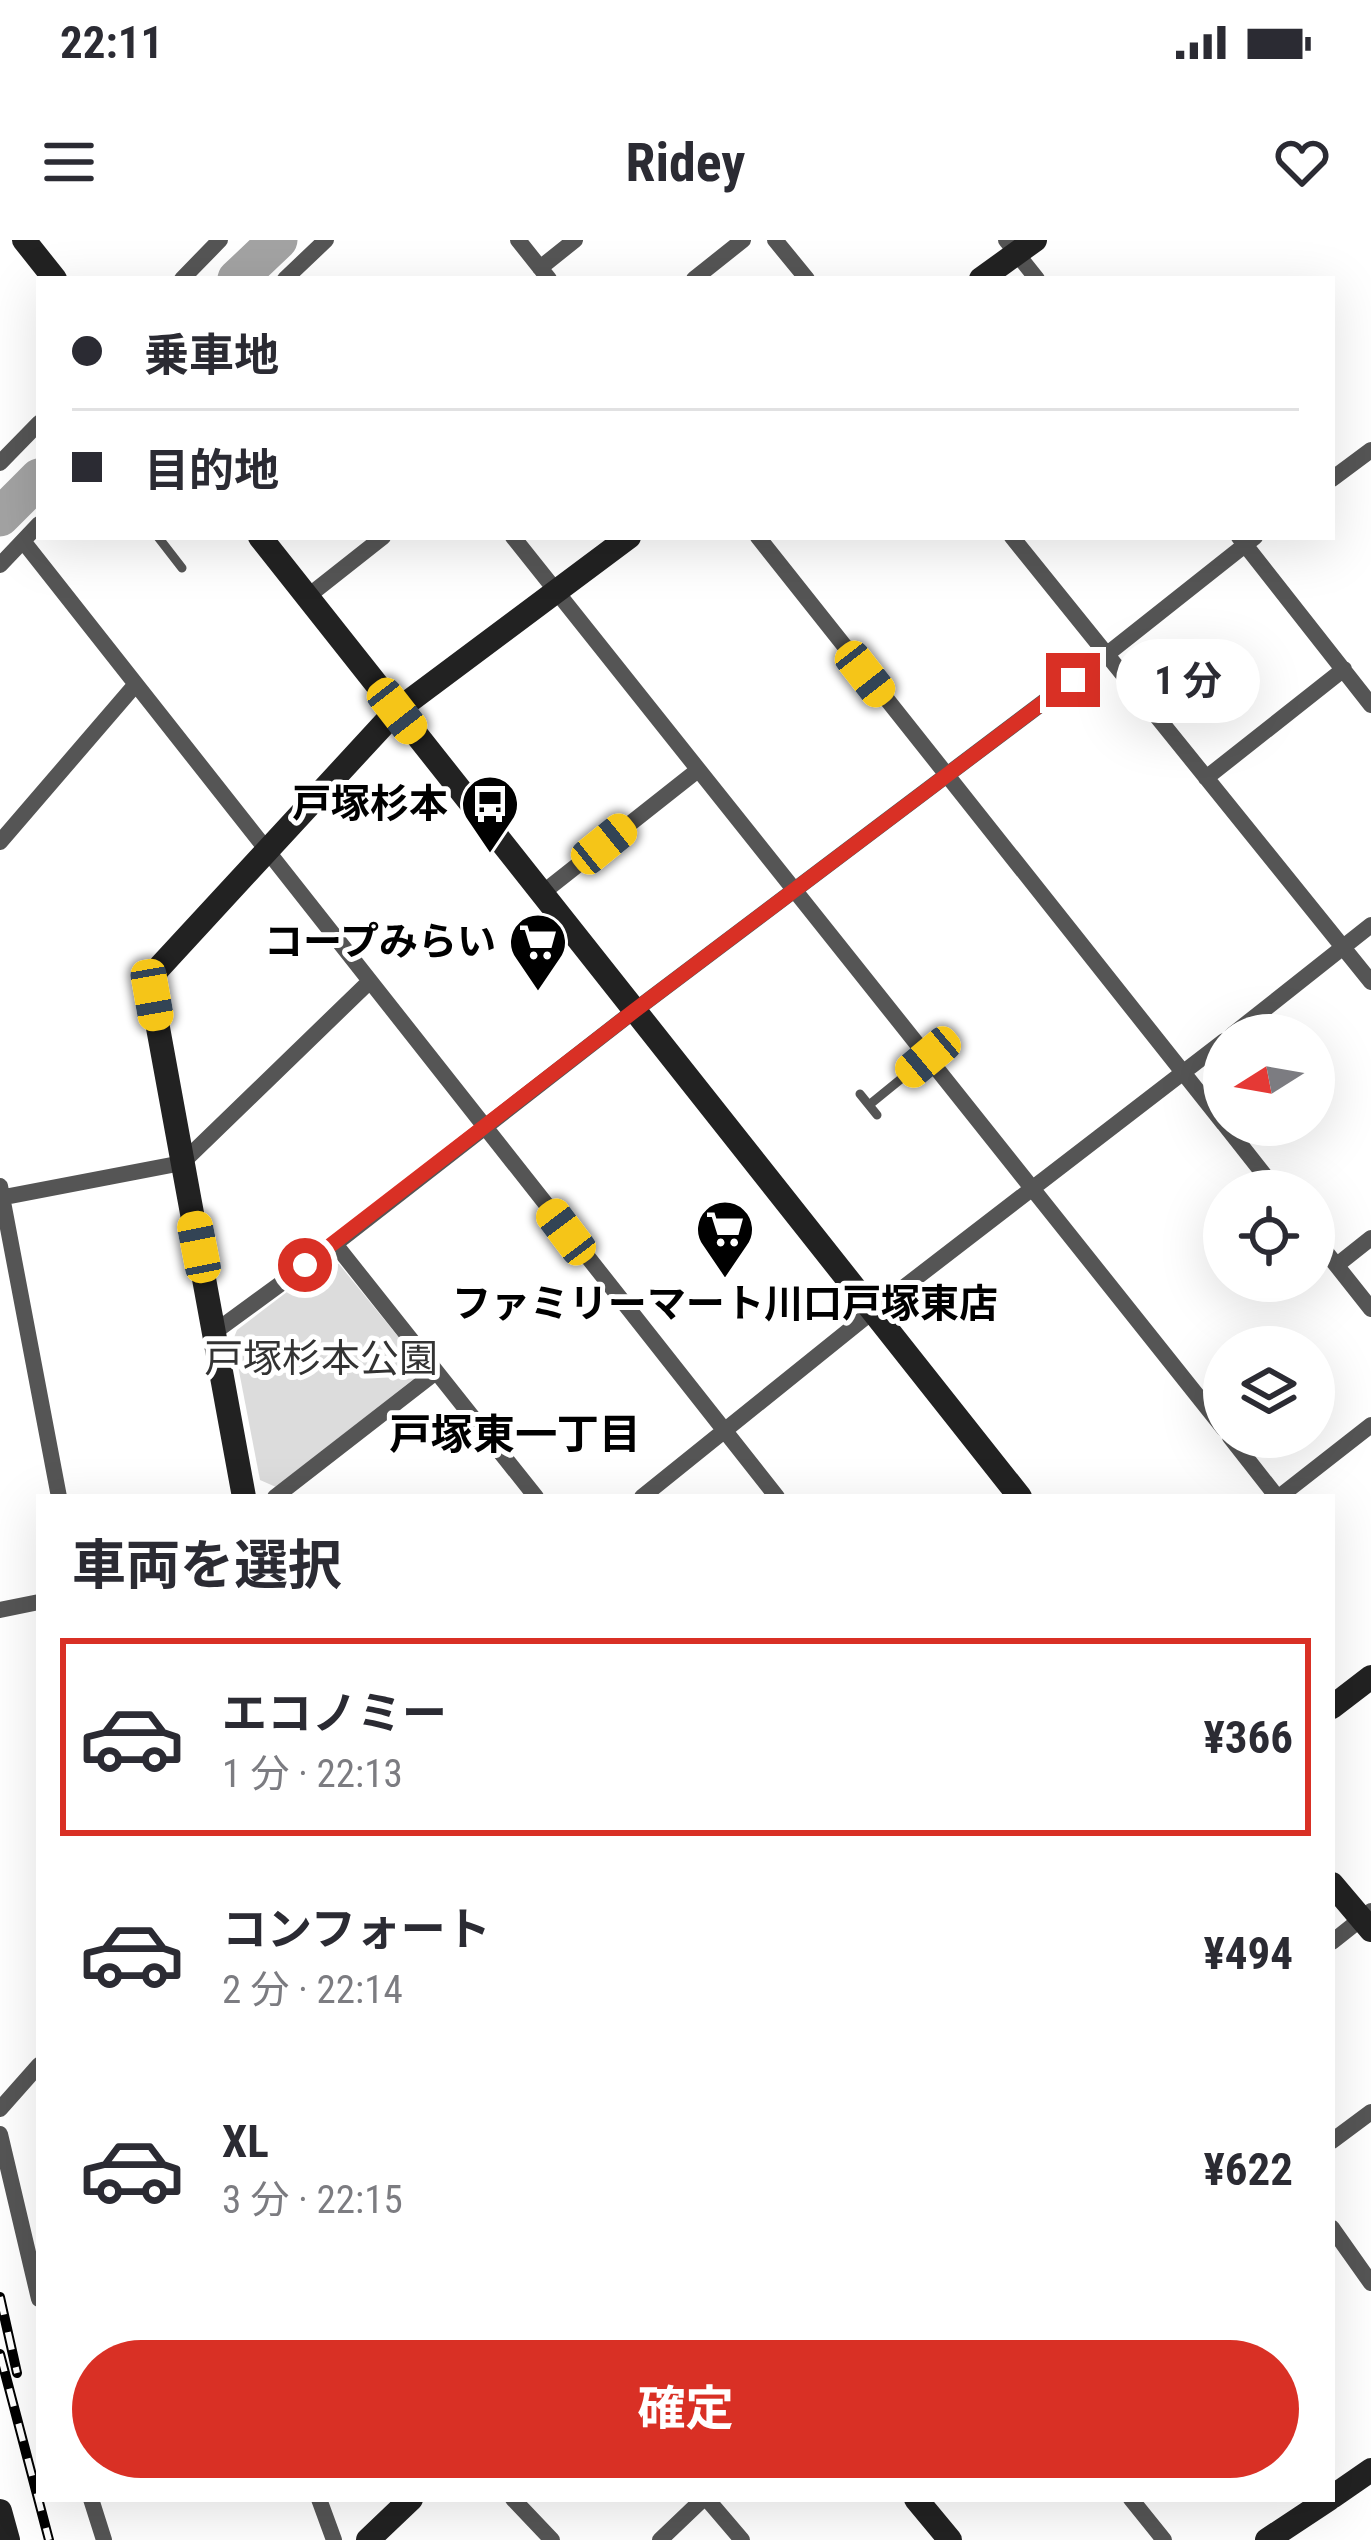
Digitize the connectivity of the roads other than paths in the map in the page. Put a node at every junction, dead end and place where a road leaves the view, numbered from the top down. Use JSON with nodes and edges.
{"nodes":[{"id":1,"x":24,"y":240,"type":"edge"},
{"id":2,"x":220,"y":240,"type":"edge"},
{"id":3,"x":326,"y":240,"type":"edge"},
{"id":4,"x":518,"y":240,"type":"edge"},
{"id":5,"x":575,"y":240,"type":"edge"},
{"id":6,"x":743,"y":240,"type":"edge"},
{"id":7,"x":775,"y":240,"type":"edge"},
{"id":8,"x":1019,"y":244,"type":"edge"},
{"id":9,"x":544,"y":273,"type":"edge"},
{"id":10,"x":296,"y":275,"type":"edge"},
{"id":11,"x":53,"y":276,"type":"edge"},
{"id":12,"x":185,"y":276,"type":"edge"},
{"id":13,"x":698,"y":276,"type":"edge"},
{"id":14,"x":805,"y":276,"type":"edge"},
{"id":15,"x":984,"y":276,"type":"edge"},
{"id":16,"x":1035,"y":276,"type":"edge"},
{"id":17,"x":36,"y":426,"type":"edge"},
{"id":18,"x":1371,"y":450,"type":"edge"},
{"id":19,"x":0,"y":463,"type":"edge"},
{"id":20,"x":1335,"y":477,"type":"edge"},
{"id":21,"x":36,"y":527,"type":"edge"},
{"id":22,"x":160,"y":540,"type":"edge"},
{"id":23,"x":262,"y":540,"type":"edge"},
{"id":24,"x":379,"y":540,"type":"edge"},
{"id":25,"x":515,"y":540,"type":"edge"},
{"id":26,"x":625,"y":540,"type":"edge"},
{"id":27,"x":760,"y":540,"type":"edge"},
{"id":28,"x":1014,"y":540,"type":"edge"},
{"id":29,"x":1246,"y":540,"type":"edge"},
{"id":30,"x":23,"y":541,"type":"junction"},
{"id":31,"x":0,"y":565,"type":"edge"},
{"id":32,"x":182,"y":568,"type":"dead end"},
{"id":33,"x":556,"y":590,"type":"junction"},
{"id":34,"x":307,"y":597,"type":"junction"},
{"id":35,"x":1106,"y":656,"type":"junction"},
{"id":36,"x":1344,"y":669,"type":"junction"},
{"id":37,"x":1371,"y":672,"type":"edge"},
{"id":38,"x":136,"y":684,"type":"junction"},
{"id":39,"x":1355,"y":686,"type":"junction"},
{"id":40,"x":1371,"y":705,"type":"edge"},
{"id":41,"x":397,"y":711,"type":"junction"},
{"id":42,"x":698,"y":770,"type":"junction"},
{"id":43,"x":945,"y":776,"type":"junction"},
{"id":44,"x":1206,"y":778,"type":"junction"},
{"id":45,"x":0,"y":842,"type":"edge"},
{"id":46,"x":268,"y":848,"type":"junction"},
{"id":47,"x":793,"y":891,"type":"junction"},
{"id":48,"x":542,"y":894,"type":"junction"},
{"id":49,"x":1371,"y":925,"type":"edge"},
{"id":50,"x":1343,"y":947,"type":"junction"},
{"id":51,"x":369,"y":982,"type":"junction"},
{"id":52,"x":1371,"y":982,"type":"edge"},
{"id":53,"x":634,"y":1011,"type":"junction"},
{"id":54,"x":1258,"y":1014,"type":"edge"},
{"id":55,"x":928,"y":1057,"type":"junction"},
{"id":56,"x":1203,"y":1057,"type":"edge"},
{"id":57,"x":1183,"y":1073,"type":"junction"},
{"id":58,"x":860,"y":1094,"type":"dead end"},
{"id":59,"x":1203,"y":1098,"type":"edge"},
{"id":60,"x":869,"y":1105,"type":"junction"},
{"id":61,"x":877,"y":1115,"type":"dead end"},
{"id":62,"x":486,"y":1128,"type":"junction"},
{"id":63,"x":1241,"y":1146,"type":"edge"},
{"id":64,"x":182,"y":1163,"type":"junction"},
{"id":65,"x":1260,"y":1170,"type":"edge"},
{"id":66,"x":1036,"y":1189,"type":"junction"},
{"id":67,"x":1,"y":1194,"type":"edge"},
{"id":68,"x":1371,"y":1238,"type":"edge"},
{"id":69,"x":335,"y":1244,"type":"junction"},
{"id":70,"x":1336,"y":1265,"type":"joint"},
{"id":71,"x":1371,"y":1309,"type":"edge"},
{"id":72,"x":873,"y":1311,"type":"junction"},
{"id":73,"x":216,"y":1331,"type":"junction"},
{"id":74,"x":436,"y":1372,"type":"junction"},
{"id":75,"x":1203,"y":1403,"type":"edge"},
{"id":76,"x":1371,"y":1425,"type":"edge"},
{"id":77,"x":726,"y":1432,"type":"junction"},
{"id":78,"x":1247,"y":1458,"type":"edge"},
{"id":79,"x":58,"y":1494,"type":"edge"},
{"id":80,"x":243,"y":1494,"type":"edge"},
{"id":81,"x":279,"y":1494,"type":"edge"},
{"id":82,"x":534,"y":1494,"type":"edge"},
{"id":83,"x":646,"y":1494,"type":"edge"},
{"id":84,"x":774,"y":1494,"type":"edge"},
{"id":85,"x":1018,"y":1494,"type":"edge"},
{"id":86,"x":1276,"y":1494,"type":"edge"},
{"id":87,"x":1282,"y":1494,"type":"edge"},
{"id":88,"x":36,"y":1603,"type":"edge"},
{"id":89,"x":0,"y":1610,"type":"edge"},
{"id":90,"x":1371,"y":1677,"type":"edge"},
{"id":91,"x":1335,"y":1705,"type":"edge"},
{"id":92,"x":1335,"y":1887,"type":"edge"},
{"id":93,"x":1369,"y":1925,"type":"edge"},
{"id":94,"x":1335,"y":1941,"type":"edge"},
{"id":95,"x":36,"y":2068,"type":"edge"},
{"id":96,"x":0,"y":2109,"type":"edge"},
{"id":97,"x":1371,"y":2112,"type":"edge"},
{"id":98,"x":0,"y":2134,"type":"edge"},
{"id":99,"x":1335,"y":2139,"type":"edge"},
{"id":100,"x":1335,"y":2232,"type":"edge"},
{"id":101,"x":1371,"y":2283,"type":"edge"},
{"id":102,"x":36,"y":2286,"type":"edge"},
{"id":103,"x":1371,"y":2470,"type":"edge"},
{"id":104,"x":1335,"y":2493,"type":"edge"},
{"id":105,"x":92,"y":2502,"type":"edge"},
{"id":106,"x":320,"y":2502,"type":"edge"},
{"id":107,"x":408,"y":2502,"type":"edge"},
{"id":108,"x":516,"y":2502,"type":"edge"},
{"id":109,"x":702,"y":2502,"type":"edge"},
{"id":110,"x":708,"y":2502,"type":"edge"},
{"id":111,"x":918,"y":2502,"type":"edge"},
{"id":112,"x":1134,"y":2502,"type":"edge"},
{"id":113,"x":1322,"y":2502,"type":"edge"},
{"id":114,"x":0,"y":2511,"type":"edge"},
{"id":115,"x":8,"y":2540,"type":"edge"},
{"id":116,"x":104,"y":2540,"type":"edge"},
{"id":117,"x":334,"y":2540,"type":"edge"},
{"id":118,"x":368,"y":2540,"type":"edge"},
{"id":119,"x":553,"y":2540,"type":"edge"},
{"id":120,"x":660,"y":2540,"type":"edge"},
{"id":121,"x":742,"y":2540,"type":"edge"},
{"id":122,"x":950,"y":2540,"type":"edge"},
{"id":123,"x":1164,"y":2540,"type":"edge"},
{"id":124,"x":1267,"y":2540,"type":"edge"}],
"edges":[{"from":1,"to":11,"type":"street"},
{"from":2,"to":12,"type":"street"},
{"from":3,"to":10,"type":"street"},
{"from":4,"to":9,"type":"street"},
{"from":5,"to":9,"type":"street"},
{"from":6,"to":13,"type":"street"},
{"from":7,"to":14,"type":"street"},
{"from":8,"to":15,"type":"street"},
{"from":8,"to":16,"type":"street"},
{"from":17,"to":19,"type":"street"},
{"from":18,"to":20,"type":"street"},
{"from":21,"to":30,"type":"street"},
{"from":22,"to":32,"type":"lane"},
{"from":23,"to":34,"type":"street"},
{"from":24,"to":34,"type":"street"},
{"from":25,"to":33,"type":"street"},
{"from":26,"to":33,"type":"street"},
{"from":27,"to":43,"type":"street"},
{"from":28,"to":35,"type":"street"},
{"from":29,"to":35,"type":"street"},
{"from":29,"to":36,"type":"street"},
{"from":30,"to":31,"type":"street"},
{"from":30,"to":38,"type":"street"},
{"from":33,"to":41,"type":"street"},
{"from":33,"to":42,"type":"street"},
{"from":34,"to":41,"type":"street"},
{"from":35,"to":43,"type":"street"},
{"from":35,"to":44,"type":"street"},
{"from":36,"to":39,"type":"street"},
{"from":36,"to":44,"type":"street"},
{"from":37,"to":39,"type":"street"},
{"from":38,"to":45,"type":"street"},
{"from":38,"to":46,"type":"street"},
{"from":39,"to":40,"type":"street"},
{"from":41,"to":46,"type":"street"},
{"from":41,"to":48,"type":"street"},
{"from":42,"to":47,"type":"street"},
{"from":42,"to":48,"type":"street"},
{"from":43,"to":47,"type":"street"},
{"from":43,"to":57,"type":"street"},
{"from":44,"to":50,"type":"street"},
{"from":46,"to":51,"type":"street"},
{"from":46,"to":64,"type":"street"},
{"from":47,"to":53,"type":"street"},
{"from":47,"to":55,"type":"street"},
{"from":48,"to":53,"type":"street"},
{"from":49,"to":50,"type":"street"},
{"from":50,"to":52,"type":"street"},
{"from":50,"to":54,"type":"street"},
{"from":51,"to":62,"type":"street"},
{"from":51,"to":64,"type":"street"},
{"from":53,"to":62,"type":"street"},
{"from":53,"to":72,"type":"street"},
{"from":55,"to":60,"type":"lane"},
{"from":55,"to":66,"type":"street"},
{"from":56,"to":57,"type":"street"},
{"from":57,"to":59,"type":"street"},
{"from":57,"to":66,"type":"street"},
{"from":58,"to":60,"type":"lane"},
{"from":60,"to":61,"type":"lane"},
{"from":62,"to":69,"type":"street"},
{"from":62,"to":77,"type":"street"},
{"from":63,"to":65,"type":"street"},
{"from":64,"to":67,"type":"street"},
{"from":64,"to":73,"type":"street"},
{"from":66,"to":72,"type":"street"},
{"from":66,"to":75,"type":"street"},
{"from":67,"to":79,"type":"street"},
{"from":68,"to":70,"type":"street"},
{"from":69,"to":73,"type":"street"},
{"from":69,"to":74,"type":"street"},
{"from":70,"to":71,"type":"street"},
{"from":72,"to":77,"type":"street"},
{"from":72,"to":85,"type":"street"},
{"from":73,"to":80,"type":"street"},
{"from":74,"to":81,"type":"street"},
{"from":74,"to":82,"type":"street"},
{"from":76,"to":87,"type":"street"},
{"from":77,"to":83,"type":"street"},
{"from":77,"to":84,"type":"street"},
{"from":78,"to":86,"type":"street"},
{"from":88,"to":89,"type":"street"},
{"from":90,"to":91,"type":"street"},
{"from":92,"to":93,"type":"street"},
{"from":93,"to":94,"type":"street"},
{"from":95,"to":96,"type":"street"},
{"from":97,"to":99,"type":"street"},
{"from":98,"to":102,"type":"street"},
{"from":100,"to":101,"type":"street"},
{"from":103,"to":104,"type":"street"},
{"from":105,"to":116,"type":"street"},
{"from":106,"to":117,"type":"street"},
{"from":107,"to":118,"type":"street"},
{"from":108,"to":119,"type":"street"},
{"from":109,"to":120,"type":"street"},
{"from":110,"to":121,"type":"street"},
{"from":111,"to":122,"type":"street"},
{"from":112,"to":123,"type":"street"},
{"from":113,"to":124,"type":"street"},
{"from":114,"to":115,"type":"street"}]}
